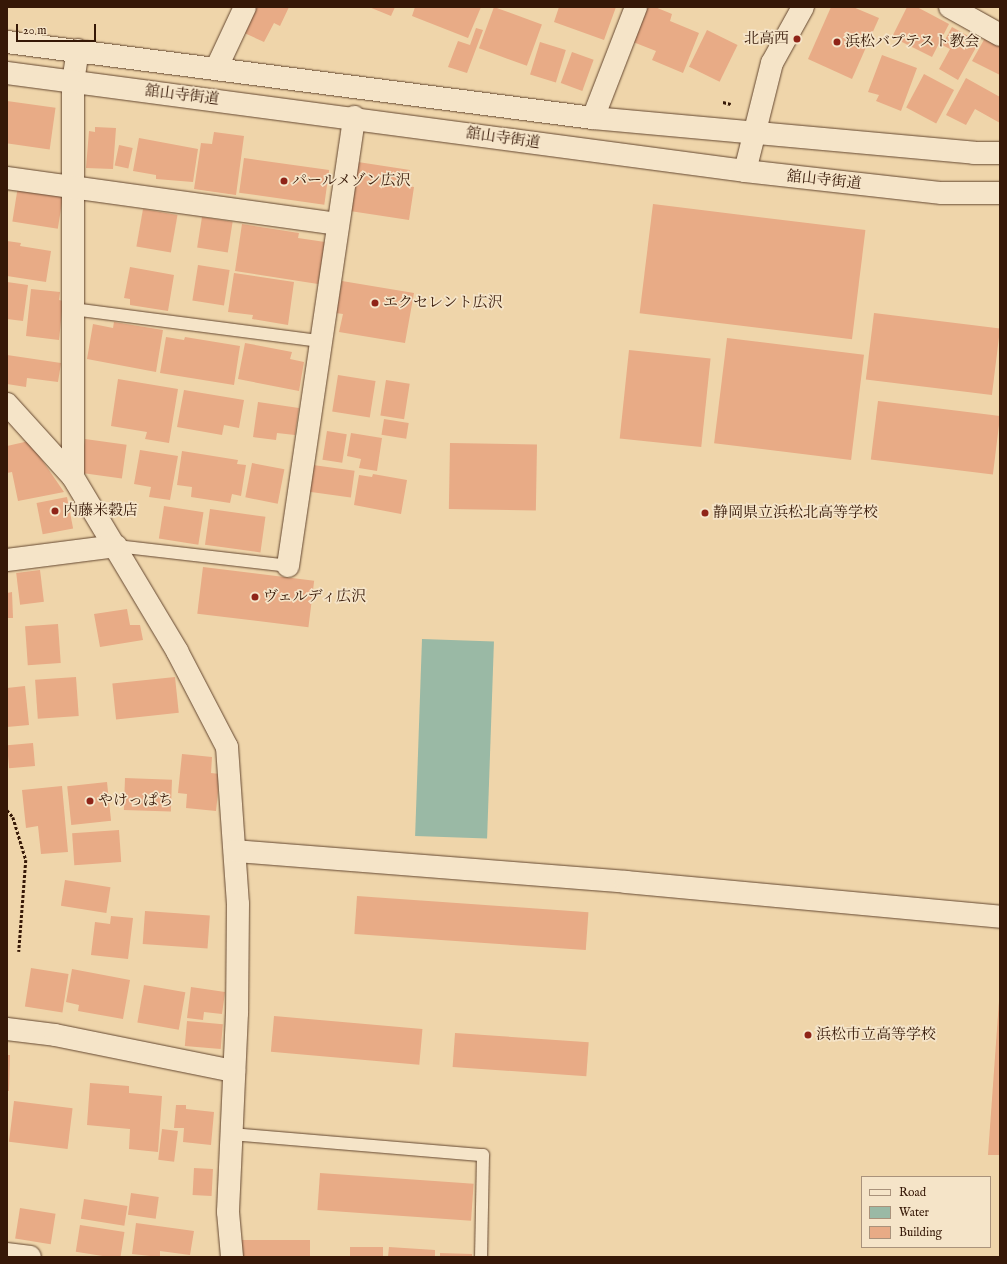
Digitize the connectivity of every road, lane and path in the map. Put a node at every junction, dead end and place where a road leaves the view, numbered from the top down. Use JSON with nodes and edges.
{"nodes":[{"id":1,"x":245,"y":7,"type":"edge"},
{"id":2,"x":636,"y":7,"type":"edge"},
{"id":3,"x":803,"y":7,"type":"edge"},
{"id":4,"x":950,"y":7,"type":"edge"},
{"id":5,"x":1000,"y":35,"type":"edge"},
{"id":6,"x":7,"y":42,"type":"edge"},
{"id":7,"x":78,"y":50,"type":"junction"},
{"id":8,"x":216,"y":69,"type":"junction"},
{"id":9,"x":7,"y":73,"type":"edge"},
{"id":10,"x":73,"y":81,"type":"junction"},
{"id":11,"x":354,"y":117,"type":"junction"},
{"id":12,"x":593,"y":118,"type":"junction"},
{"id":13,"x":755,"y":133,"type":"junction"},
{"id":14,"x":1000,"y":153,"type":"edge"},
{"id":15,"x":745,"y":171,"type":"junction"},
{"id":16,"x":7,"y":178,"type":"edge"},
{"id":17,"x":74,"y":188,"type":"junction"},
{"id":18,"x":1000,"y":193,"type":"edge"},
{"id":19,"x":337,"y":224,"type":"junction"},
{"id":20,"x":73,"y":309,"type":"junction"},
{"id":21,"x":320,"y":341,"type":"junction"},
{"id":22,"x":7,"y":404,"type":"edge"},
{"id":23,"x":73,"y":477,"type":"junction"},
{"id":24,"x":116,"y":546,"type":"junction"},
{"id":25,"x":7,"y":560,"type":"edge"},
{"id":26,"x":288,"y":566,"type":"joint"},
{"id":27,"x":7,"y":810,"type":"edge"},
{"id":28,"x":235,"y":851,"type":"junction"},
{"id":29,"x":1000,"y":917,"type":"edge"},
{"id":30,"x":19,"y":952,"type":"dead end"},
{"id":31,"x":7,"y":1029,"type":"edge"},
{"id":32,"x":234,"y":1072,"type":"junction"},
{"id":33,"x":232,"y":1134,"type":"junction"},
{"id":34,"x":7,"y":1254,"type":"edge"},
{"id":35,"x":30,"y":1257,"type":"edge"},
{"id":36,"x":232,"y":1257,"type":"edge"},
{"id":37,"x":481,"y":1257,"type":"edge"}],
"edges":[{"from":1,"to":8,"type":"street"},
{"from":2,"to":12,"type":"street"},
{"from":3,"to":13,"type":"street"},
{"from":4,"to":5,"type":"street"},
{"from":6,"to":7,"type":"street","name":"舘山寺街道"},
{"from":7,"to":8,"type":"street","name":"舘山寺街道"},
{"from":7,"to":10,"type":"street"},
{"from":8,"to":12,"type":"street","name":"舘山寺街道"},
{"from":9,"to":10,"type":"street","name":"舘山寺街道"},
{"from":10,"to":11,"type":"street","name":"舘山寺街道"},
{"from":10,"to":17,"type":"street"},
{"from":11,"to":15,"type":"street","name":"舘山寺街道"},
{"from":11,"to":19,"type":"street"},
{"from":12,"to":13,"type":"street","name":"舘山寺街道"},
{"from":13,"to":14,"type":"street","name":"舘山寺街道"},
{"from":13,"to":15,"type":"street"},
{"from":15,"to":18,"type":"street","name":"舘山寺街道"},
{"from":16,"to":17,"type":"street"},
{"from":17,"to":19,"type":"street"},
{"from":17,"to":20,"type":"street"},
{"from":19,"to":21,"type":"street"},
{"from":20,"to":21,"type":"lane"},
{"from":20,"to":23,"type":"street"},
{"from":21,"to":26,"type":"street"},
{"from":22,"to":23,"type":"street"},
{"from":23,"to":24,"type":"street"},
{"from":24,"to":25,"type":"street"},
{"from":24,"to":26,"type":"lane"},
{"from":24,"to":28,"type":"street"},
{"from":27,"to":30,"type":"path"},
{"from":28,"to":29,"type":"street"},
{"from":28,"to":32,"type":"street"},
{"from":31,"to":32,"type":"street"},
{"from":32,"to":33,"type":"street"},
{"from":33,"to":36,"type":"street"},
{"from":33,"to":37,"type":"lane"},
{"from":34,"to":35,"type":"street"}]}
